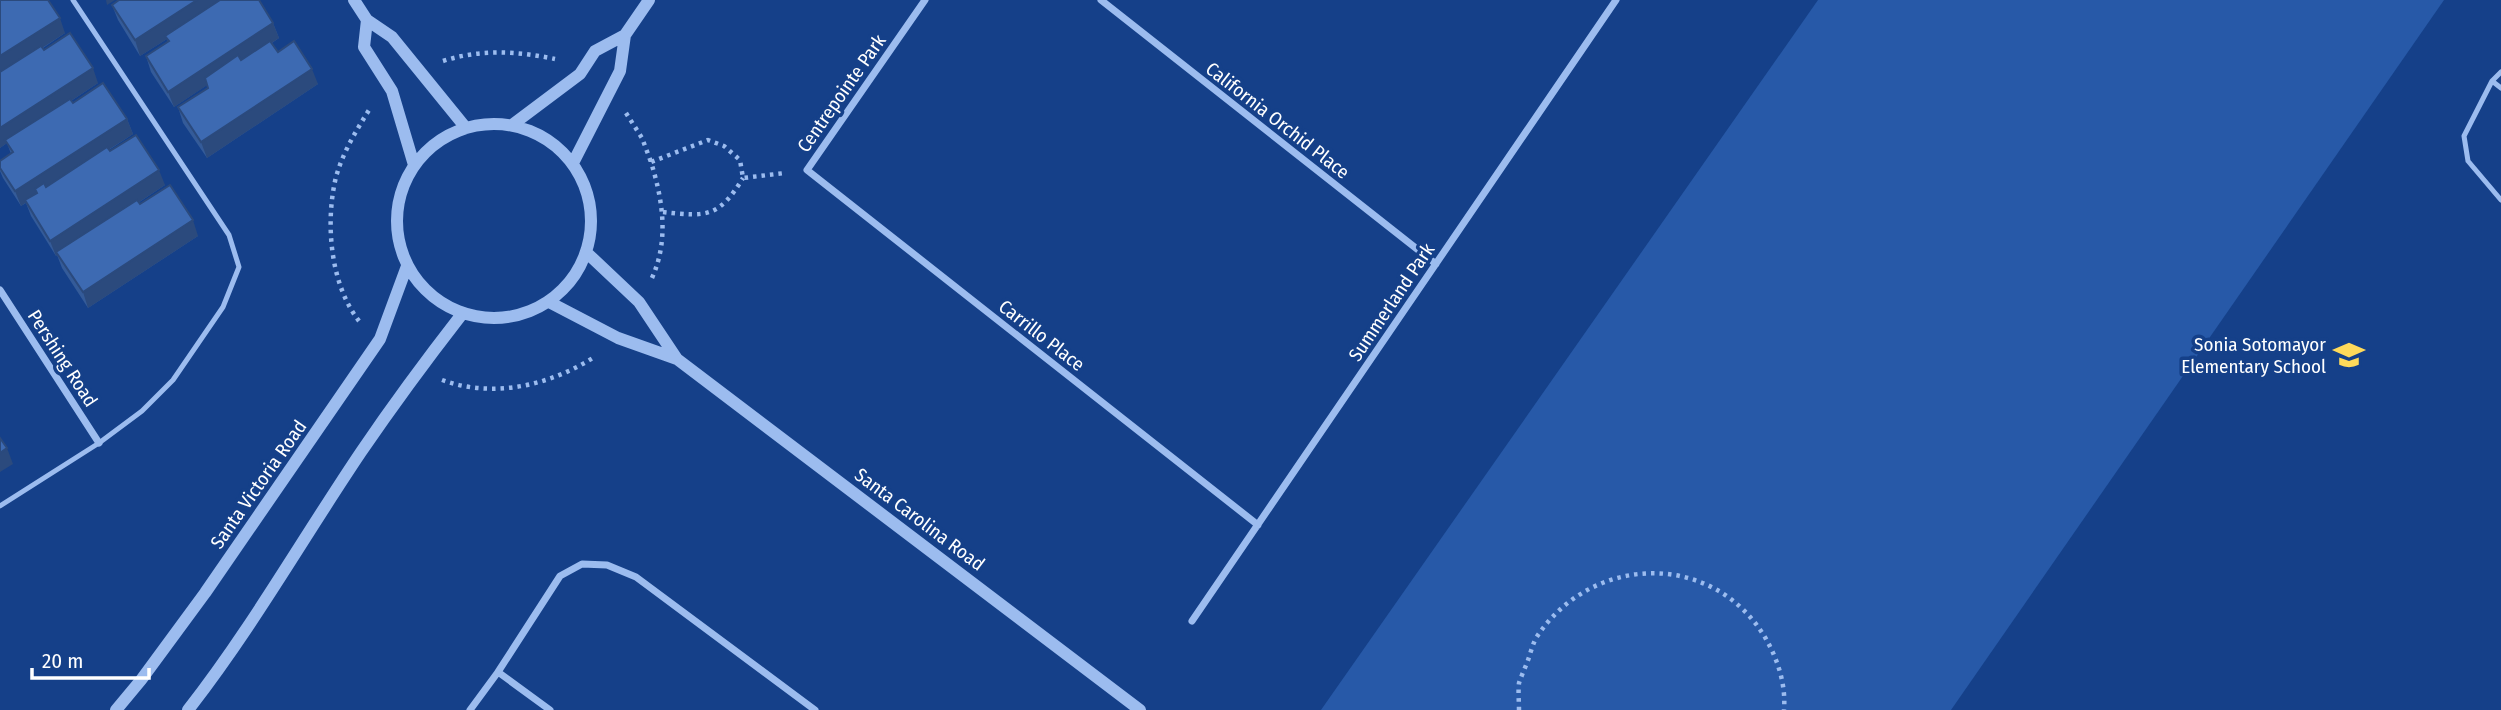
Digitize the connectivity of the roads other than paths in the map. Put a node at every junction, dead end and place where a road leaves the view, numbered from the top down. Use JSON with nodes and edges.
{"nodes":[{"id":1,"x":73,"y":0,"type":"edge"},
{"id":2,"x":354,"y":0,"type":"edge"},
{"id":3,"x":649,"y":0,"type":"edge"},
{"id":4,"x":925,"y":0,"type":"edge"},
{"id":5,"x":1101,"y":0,"type":"edge"},
{"id":6,"x":1616,"y":0,"type":"edge"},
{"id":7,"x":367,"y":20,"type":"junction"},
{"id":8,"x":625,"y":35,"type":"junction"},
{"id":9,"x":2501,"y":72,"type":"edge"},
{"id":10,"x":2492,"y":81,"type":"junction"},
{"id":11,"x":2501,"y":88,"type":"edge"},
{"id":12,"x":513,"y":125,"type":"junction"},
{"id":13,"x":466,"y":128,"type":"junction"},
{"id":14,"x":573,"y":163,"type":"junction"},
{"id":15,"x":414,"y":165,"type":"junction"},
{"id":16,"x":807,"y":170,"type":"joint"},
{"id":17,"x":2501,"y":200,"type":"edge"},
{"id":18,"x":587,"y":253,"type":"junction"},
{"id":19,"x":1436,"y":264,"type":"junction"},
{"id":20,"x":407,"y":266,"type":"junction"},
{"id":21,"x":0,"y":290,"type":"edge"},
{"id":22,"x":549,"y":302,"type":"junction"},
{"id":23,"x":462,"y":314,"type":"junction"},
{"id":24,"x":677,"y":359,"type":"junction"},
{"id":25,"x":99,"y":443,"type":"junction"},
{"id":26,"x":0,"y":506,"type":"edge"},
{"id":27,"x":1258,"y":525,"type":"junction"},
{"id":28,"x":1192,"y":621,"type":"dead end"},
{"id":29,"x":498,"y":672,"type":"junction"},
{"id":30,"x":116,"y":710,"type":"edge"},
{"id":31,"x":188,"y":710,"type":"edge"},
{"id":32,"x":470,"y":710,"type":"edge"},
{"id":33,"x":550,"y":710,"type":"edge"},
{"id":34,"x":815,"y":710,"type":"edge"},
{"id":35,"x":1140,"y":710,"type":"edge"}],
"edges":[{"from":1,"to":25,"type":"lane"},
{"from":2,"to":7,"type":"street"},
{"from":3,"to":8,"type":"street"},
{"from":4,"to":16,"type":"street","name":"Centrepointe Park"},
{"from":5,"to":19,"type":"street","name":"California Orchid Place"},
{"from":6,"to":19,"type":"street","name":"Summerland Park"},
{"from":7,"to":13,"type":"street"},
{"from":7,"to":15,"type":"street"},
{"from":8,"to":12,"type":"street"},
{"from":8,"to":14,"type":"street"},
{"from":9,"to":10,"type":"lane"},
{"from":10,"to":11,"type":"lane"},
{"from":10,"to":17,"type":"lane"},
{"from":12,"to":13,"type":"street"},
{"from":12,"to":14,"type":"street"},
{"from":13,"to":15,"type":"street"},
{"from":14,"to":18,"type":"street"},
{"from":15,"to":20,"type":"street"},
{"from":16,"to":27,"type":"street","name":"Carrillo Place"},
{"from":18,"to":22,"type":"street"},
{"from":18,"to":24,"type":"street","name":"Santa Carolina Road"},
{"from":19,"to":27,"type":"street","name":"Summerland Park"},
{"from":20,"to":23,"type":"street"},
{"from":20,"to":30,"type":"street","name":"Santa Victoria Road"},
{"from":21,"to":25,"type":"street","name":"Pershing Road"},
{"from":22,"to":23,"type":"street"},
{"from":22,"to":24,"type":"street","name":"Santa Carolina Road"},
{"from":23,"to":31,"type":"street"},
{"from":24,"to":35,"type":"street","name":"Santa Carolina Road"},
{"from":25,"to":26,"type":"lane"},
{"from":27,"to":28,"type":"street","name":"Summerland Park"},
{"from":29,"to":32,"type":"street"},
{"from":29,"to":33,"type":"street"},
{"from":29,"to":34,"type":"street"}]}
